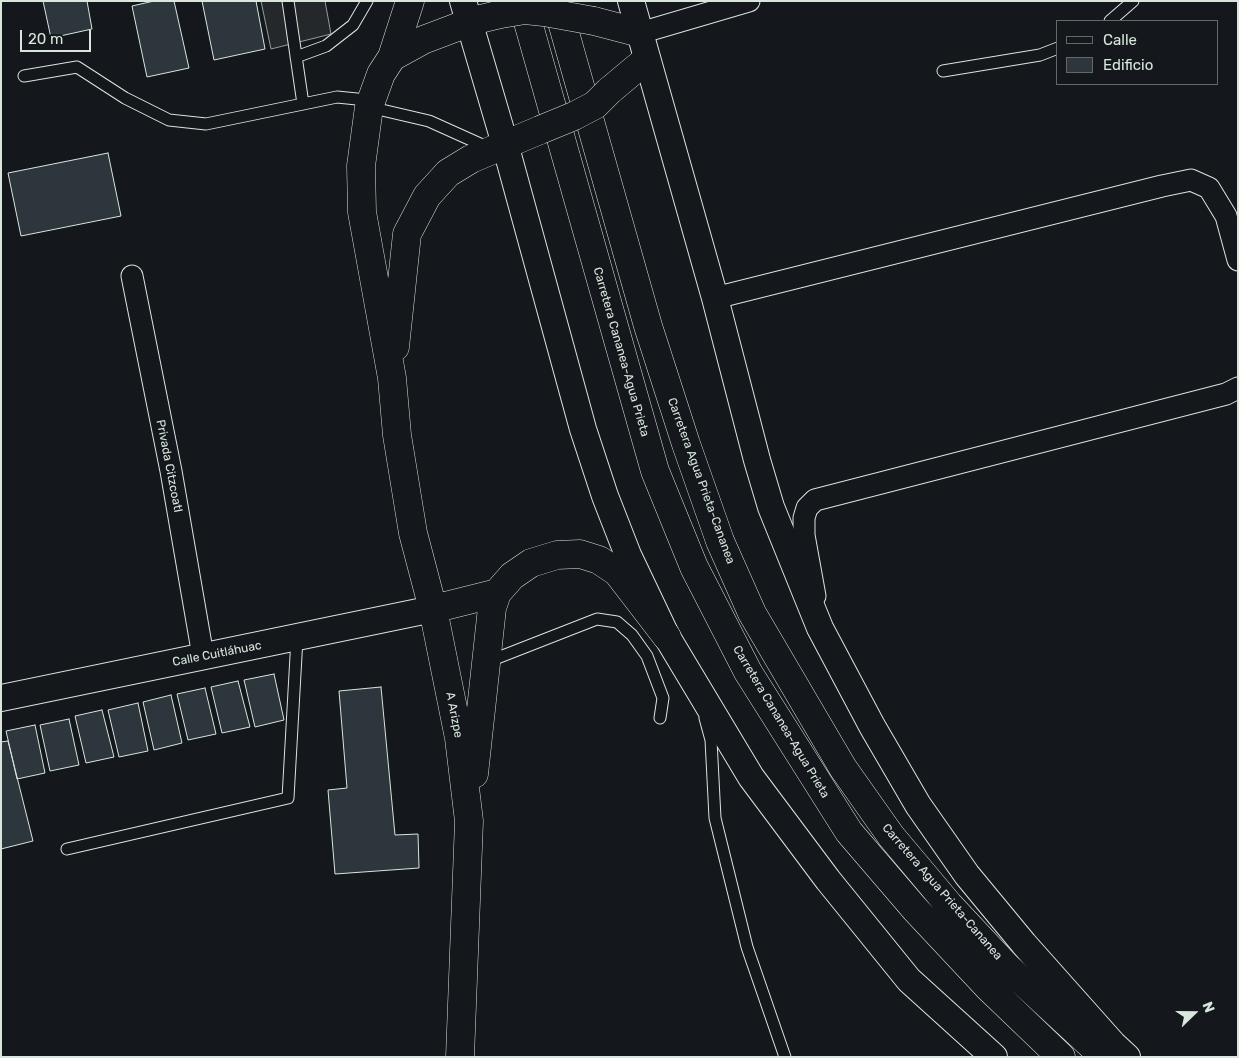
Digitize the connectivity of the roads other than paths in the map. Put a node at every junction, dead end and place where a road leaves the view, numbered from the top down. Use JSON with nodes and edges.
{"nodes":[{"id":1,"x":288,"y":1,"type":"edge"},
{"id":2,"x":367,"y":1,"type":"edge"},
{"id":3,"x":410,"y":1,"type":"edge"},
{"id":4,"x":556,"y":1,"type":"edge"},
{"id":5,"x":631,"y":1,"type":"edge"},
{"id":6,"x":749,"y":1,"type":"edge"},
{"id":7,"x":1133,"y":1,"type":"edge"},
{"id":8,"x":512,"y":7,"type":"edge"},
{"id":9,"x":467,"y":12,"type":"edge"},
{"id":10,"x":1111,"y":20,"type":"edge"},
{"id":11,"x":640,"y":33,"type":"junction"},
{"id":12,"x":1056,"y":49,"type":"edge"},
{"id":13,"x":296,"y":57,"type":"junction"},
{"id":14,"x":392,"y":58,"type":"junction"},
{"id":15,"x":646,"y":60,"type":"junction"},
{"id":16,"x":943,"y":71,"type":"dead end"},
{"id":17,"x":24,"y":76,"type":"dead end"},
{"id":18,"x":303,"y":104,"type":"junction"},
{"id":19,"x":369,"y":107,"type":"junction"},
{"id":20,"x":498,"y":147,"type":"junction"},
{"id":21,"x":1238,"y":260,"type":"edge"},
{"id":22,"x":132,"y":276,"type":"dead end"},
{"id":23,"x":715,"y":298,"type":"junction"},
{"id":24,"x":392,"y":378,"type":"junction"},
{"id":25,"x":1238,"y":388,"type":"edge"},
{"id":26,"x":498,"y":593,"type":"junction"},
{"id":27,"x":433,"y":609,"type":"junction"},
{"id":28,"x":820,"y":628,"type":"junction"},
{"id":29,"x":667,"y":637,"type":"junction"},
{"id":30,"x":297,"y":638,"type":"junction"},
{"id":31,"x":203,"y":656,"type":"junction"},
{"id":32,"x":487,"y":662,"type":"junction"},
{"id":33,"x":697,"y":685,"type":"junction"},
{"id":34,"x":1,"y":698,"type":"edge"},
{"id":35,"x":660,"y":718,"type":"dead end"},
{"id":36,"x":469,"y":821,"type":"junction"},
{"id":37,"x":67,"y":849,"type":"dead end"},
{"id":38,"x":460,"y":1057,"type":"edge"},
{"id":39,"x":785,"y":1057,"type":"edge"},
{"id":40,"x":994,"y":1057,"type":"edge"},
{"id":41,"x":1061,"y":1057,"type":"edge"},
{"id":42,"x":1104,"y":1057,"type":"edge"},
{"id":43,"x":1127,"y":1057,"type":"edge"}],
"edges":[{"from":1,"to":13,"type":"lane"},
{"from":2,"to":13,"type":"lane"},
{"from":3,"to":14,"type":"main road"},
{"from":4,"to":42,"type":"main road","name":"Carretera Agua Prieta-Cananea"},
{"from":5,"to":11,"type":"street"},
{"from":6,"to":11,"type":"street"},
{"from":7,"to":10,"type":"lane"},
{"from":8,"to":9,"type":"main road"},
{"from":8,"to":11,"type":"main road","bridge":true},
{"from":8,"to":41,"type":"main road","name":"Carretera Cananea-Agua Prieta"},
{"from":9,"to":14,"type":"main road"},
{"from":9,"to":20,"type":"street"},
{"from":11,"to":15,"type":"street"},
{"from":12,"to":16,"type":"lane"},
{"from":13,"to":18,"type":"lane"},
{"from":14,"to":19,"type":"main road"},
{"from":15,"to":20,"type":"main road","bridge":true},
{"from":15,"to":23,"type":"street"},
{"from":17,"to":18,"type":"lane"},
{"from":18,"to":19,"type":"lane"},
{"from":19,"to":20,"type":"lane"},
{"from":19,"to":24,"type":"main road"},
{"from":20,"to":24,"type":"main road"},
{"from":20,"to":29,"type":"street"},
{"from":21,"to":23,"type":"street"},
{"from":22,"to":31,"type":"street","name":"Privada Citzcoatl"},
{"from":23,"to":28,"type":"street"},
{"from":24,"to":27,"type":"main road","name":"A Arizpe"},
{"from":25,"to":28,"type":"street"},
{"from":26,"to":27,"type":"main road"},
{"from":26,"to":29,"type":"main road"},
{"from":26,"to":32,"type":"main road"},
{"from":27,"to":30,"type":"street","name":"Calle Cuitláhuac"},
{"from":27,"to":36,"type":"main road","name":"A Arizpe"},
{"from":28,"to":43,"type":"street"},
{"from":29,"to":33,"type":"street"},
{"from":30,"to":31,"type":"street","name":"Calle Cuitláhuac"},
{"from":30,"to":37,"type":"lane"},
{"from":31,"to":34,"type":"street","name":"Calle Cuitláhuac"},
{"from":32,"to":35,"type":"lane"},
{"from":32,"to":36,"type":"main road"},
{"from":33,"to":39,"type":"lane"},
{"from":33,"to":40,"type":"street"},
{"from":36,"to":38,"type":"main road","name":"A Arizpe"}]}
